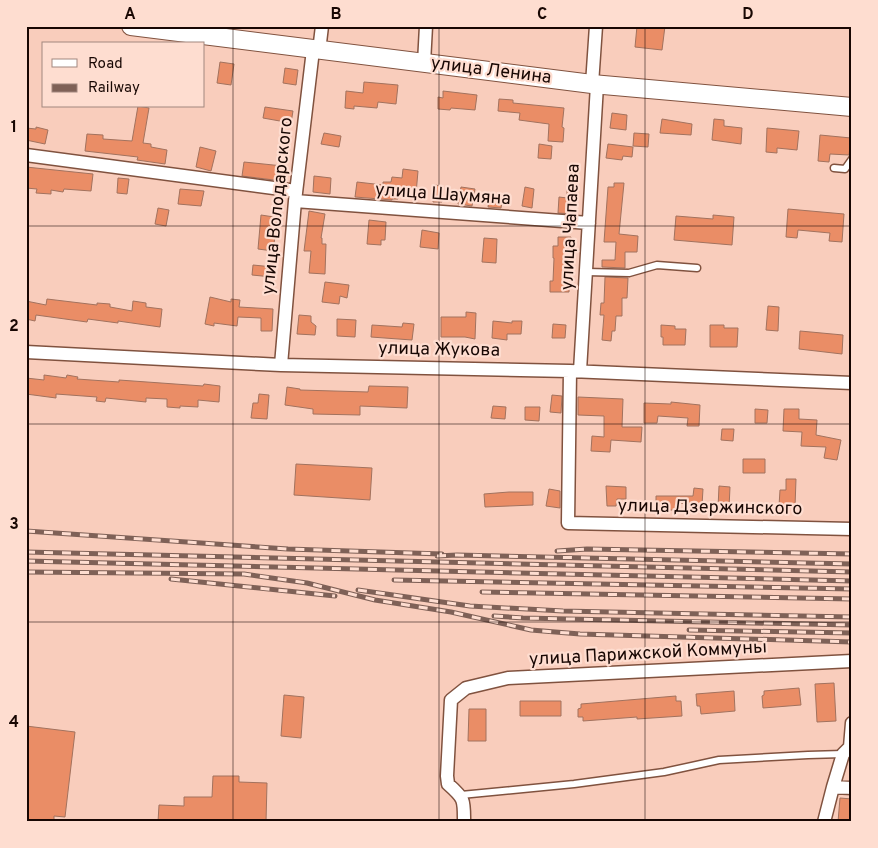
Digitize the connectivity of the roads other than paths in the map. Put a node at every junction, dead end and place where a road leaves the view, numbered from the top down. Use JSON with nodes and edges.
{"nodes":[{"id":1,"x":131,"y":26,"type":"edge"},
{"id":2,"x":322,"y":26,"type":"edge"},
{"id":3,"x":426,"y":26,"type":"edge"},
{"id":4,"x":596,"y":26,"type":"edge"},
{"id":5,"x":316,"y":50,"type":"junction"},
{"id":6,"x":424,"y":63,"type":"junction"},
{"id":7,"x":594,"y":85,"type":"junction"},
{"id":8,"x":852,"y":107,"type":"edge"},
{"id":9,"x":26,"y":155,"type":"edge"},
{"id":10,"x":852,"y":159,"type":"edge"},
{"id":11,"x":834,"y":168,"type":"dead end"},
{"id":12,"x":296,"y":196,"type":"junction"},
{"id":13,"x":589,"y":223,"type":"junction"},
{"id":14,"x":697,"y":268,"type":"dead end"},
{"id":15,"x":586,"y":272,"type":"junction"},
{"id":16,"x":26,"y":352,"type":"edge"},
{"id":17,"x":281,"y":365,"type":"junction"},
{"id":18,"x":575,"y":371,"type":"junction"},
{"id":19,"x":852,"y":383,"type":"edge"},
{"id":20,"x":568,"y":523,"type":"joint"},
{"id":21,"x":852,"y":529,"type":"edge"},
{"id":22,"x":852,"y":661,"type":"edge"},
{"id":23,"x":852,"y":723,"type":"edge"},
{"id":24,"x":843,"y":754,"type":"junction"},
{"id":25,"x":833,"y":787,"type":"junction"},
{"id":26,"x":852,"y":788,"type":"edge"},
{"id":27,"x":461,"y":795,"type":"junction"},
{"id":28,"x":464,"y":822,"type":"edge"},
{"id":29,"x":824,"y":822,"type":"edge"}],
"edges":[{"from":1,"to":5,"type":"main road","name":"улица Ленина"},
{"from":2,"to":5,"type":"street","name":"улица Володарского"},
{"from":3,"to":6,"type":"street"},
{"from":4,"to":7,"type":"street","name":"улица Чапаева"},
{"from":5,"to":6,"type":"main road","name":"улица Ленина"},
{"from":5,"to":12,"type":"street","name":"улица Володарского"},
{"from":6,"to":7,"type":"main road","name":"улица Ленина"},
{"from":7,"to":8,"type":"main road","name":"улица Ленина"},
{"from":7,"to":13,"type":"street","name":"улица Чапаева"},
{"from":9,"to":12,"type":"street","name":"улица Шаумяна"},
{"from":10,"to":11,"type":"lane"},
{"from":12,"to":13,"type":"street","name":"улица Шаумяна"},
{"from":12,"to":17,"type":"street","name":"улица Володарского"},
{"from":13,"to":15,"type":"street","name":"улица Чапаева"},
{"from":14,"to":15,"type":"lane"},
{"from":15,"to":18,"type":"street","name":"улица Чапаева"},
{"from":16,"to":17,"type":"street","name":"улица Жукова"},
{"from":17,"to":18,"type":"street","name":"улица Жукова"},
{"from":18,"to":19,"type":"street","name":"улица Жукова"},
{"from":18,"to":20,"type":"street","name":"улица Чапаева"},
{"from":20,"to":21,"type":"street","name":"улица Дзержинского"},
{"from":22,"to":27,"type":"street","name":"улица Парижской Коммуны"},
{"from":23,"to":24,"type":"street"},
{"from":24,"to":25,"type":"street"},
{"from":24,"to":27,"type":"lane"},
{"from":25,"to":26,"type":"street"},
{"from":25,"to":29,"type":"street"},
{"from":27,"to":28,"type":"street"}]}
